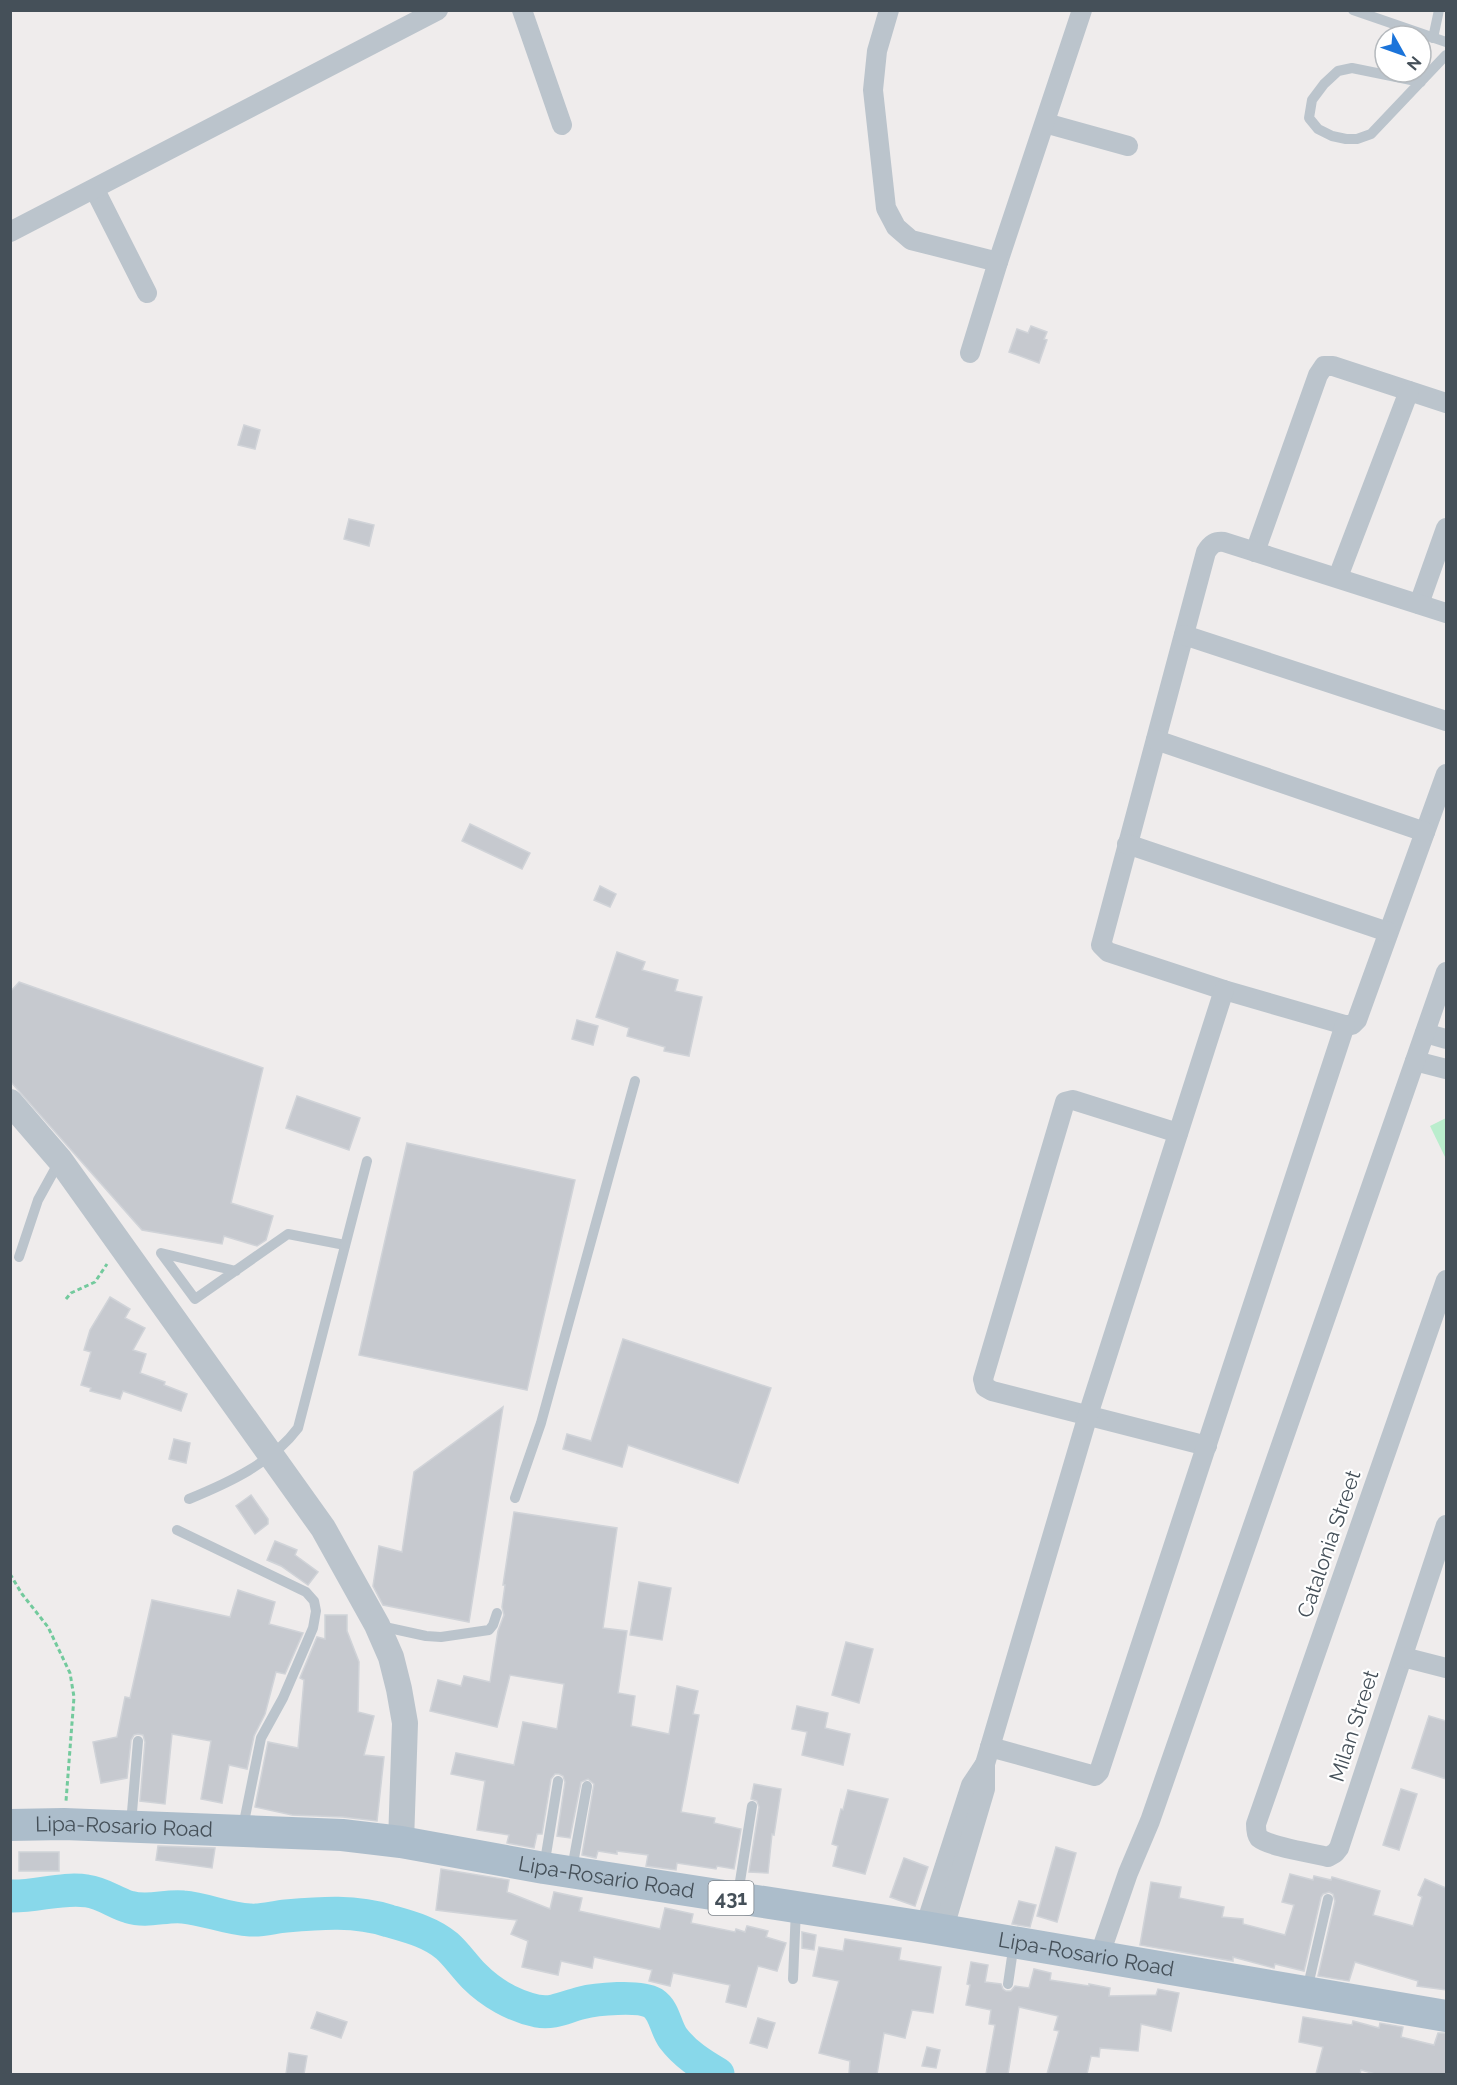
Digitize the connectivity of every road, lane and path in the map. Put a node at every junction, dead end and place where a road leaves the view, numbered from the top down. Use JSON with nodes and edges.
{"nodes":[{"id":1,"x":438,"y":10,"type":"edge"},
{"id":2,"x":522,"y":10,"type":"edge"},
{"id":3,"x":889,"y":10,"type":"edge"},
{"id":4,"x":1082,"y":10,"type":"edge"},
{"id":5,"x":1353,"y":10,"type":"edge"},
{"id":6,"x":1438,"y":10,"type":"edge"},
{"id":7,"x":1393,"y":24,"type":"edge"},
{"id":8,"x":1433,"y":38,"type":"joint"},
{"id":9,"x":1446,"y":42,"type":"edge"},
{"id":10,"x":1446,"y":55,"type":"edge"},
{"id":11,"x":1433,"y":69,"type":"edge"},
{"id":12,"x":1421,"y":82,"type":"joint"},
{"id":13,"x":1045,"y":123,"type":"junction"},
{"id":14,"x":562,"y":124,"type":"dead end"},
{"id":15,"x":1128,"y":146,"type":"dead end"},
{"id":16,"x":95,"y":190,"type":"junction"},
{"id":17,"x":10,"y":232,"type":"edge"},
{"id":18,"x":998,"y":262,"type":"junction"},
{"id":19,"x":147,"y":294,"type":"dead end"},
{"id":20,"x":970,"y":353,"type":"dead end"},
{"id":21,"x":1409,"y":391,"type":"junction"},
{"id":22,"x":1446,"y":403,"type":"edge"},
{"id":23,"x":1446,"y":528,"type":"edge"},
{"id":24,"x":1255,"y":552,"type":"junction"},
{"id":25,"x":1338,"y":577,"type":"junction"},
{"id":26,"x":1419,"y":604,"type":"junction"},
{"id":27,"x":1446,"y":613,"type":"edge"},
{"id":28,"x":1184,"y":635,"type":"junction"},
{"id":29,"x":1446,"y":721,"type":"edge"},
{"id":30,"x":1156,"y":740,"type":"junction"},
{"id":31,"x":1446,"y":774,"type":"edge"},
{"id":32,"x":1425,"y":831,"type":"junction"},
{"id":33,"x":1127,"y":844,"type":"junction"},
{"id":34,"x":1388,"y":932,"type":"junction"},
{"id":35,"x":1446,"y":972,"type":"edge"},
{"id":36,"x":1224,"y":990,"type":"junction"},
{"id":37,"x":1345,"y":1025,"type":"junction"},
{"id":38,"x":1425,"y":1033,"type":"junction"},
{"id":39,"x":1446,"y":1040,"type":"edge"},
{"id":40,"x":1415,"y":1061,"type":"junction"},
{"id":41,"x":1446,"y":1069,"type":"edge"},
{"id":42,"x":635,"y":1081,"type":"dead end"},
{"id":43,"x":10,"y":1102,"type":"edge"},
{"id":44,"x":1178,"y":1133,"type":"junction"},
{"id":45,"x":60,"y":1160,"type":"junction"},
{"id":46,"x":367,"y":1161,"type":"dead end"},
{"id":47,"x":345,"y":1245,"type":"junction"},
{"id":48,"x":121,"y":1246,"type":"junction"},
{"id":49,"x":19,"y":1257,"type":"dead end"},
{"id":50,"x":236,"y":1271,"type":"junction"},
{"id":51,"x":1446,"y":1280,"type":"edge"},
{"id":52,"x":66,"y":1299,"type":"dead end"},
{"id":53,"x":1088,"y":1415,"type":"junction"},
{"id":54,"x":1207,"y":1446,"type":"junction"},
{"id":55,"x":270,"y":1456,"type":"junction"},
{"id":56,"x":515,"y":1498,"type":"dead end"},
{"id":57,"x":189,"y":1499,"type":"dead end"},
{"id":58,"x":1446,"y":1525,"type":"edge"},
{"id":59,"x":177,"y":1530,"type":"dead end"},
{"id":60,"x":10,"y":1574,"type":"edge"},
{"id":61,"x":497,"y":1613,"type":"dead end"},
{"id":62,"x":377,"y":1625,"type":"junction"},
{"id":63,"x":1402,"y":1657,"type":"junction"},
{"id":64,"x":1446,"y":1668,"type":"edge"},
{"id":65,"x":138,"y":1741,"type":"dead end"},
{"id":66,"x":988,"y":1756,"type":"junction"},
{"id":67,"x":558,"y":1781,"type":"dead end"},
{"id":68,"x":587,"y":1786,"type":"dead end"},
{"id":69,"x":752,"y":1806,"type":"dead end"},
{"id":70,"x":64,"y":1824,"type":"junction"},
{"id":71,"x":1256,"y":1824,"type":"joint"},
{"id":72,"x":10,"y":1825,"type":"edge"},
{"id":73,"x":130,"y":1827,"type":"junction"},
{"id":74,"x":242,"y":1831,"type":"junction"},
{"id":75,"x":401,"y":1842,"type":"junction"},
{"id":76,"x":557,"y":1870,"type":"junction"},
{"id":77,"x":738,"y":1899,"type":"junction"},
{"id":78,"x":1328,"y":1899,"type":"dead end"},
{"id":79,"x":796,"y":1908,"type":"junction"},
{"id":80,"x":934,"y":1929,"type":"junction"},
{"id":81,"x":1014,"y":1943,"type":"junction"},
{"id":82,"x":1099,"y":1957,"type":"junction"},
{"id":83,"x":793,"y":1978,"type":"dead end"},
{"id":84,"x":1008,"y":1984,"type":"dead end"},
{"id":85,"x":1306,"y":1992,"type":"junction"},
{"id":86,"x":1446,"y":2016,"type":"edge"}],
"edges":[{"from":1,"to":16,"type":"street"},
{"from":2,"to":14,"type":"street"},
{"from":3,"to":18,"type":"street"},
{"from":4,"to":13,"type":"street"},
{"from":5,"to":7,"type":"lane"},
{"from":6,"to":8,"type":"lane"},
{"from":8,"to":9,"type":"lane"},
{"from":10,"to":11,"type":"lane"},
{"from":12,"to":12,"type":"lane"},
{"from":13,"to":15,"type":"street"},
{"from":13,"to":18,"type":"street"},
{"from":16,"to":17,"type":"street"},
{"from":16,"to":19,"type":"street"},
{"from":18,"to":20,"type":"street"},
{"from":21,"to":22,"type":"street"},
{"from":21,"to":24,"type":"street"},
{"from":21,"to":25,"type":"street"},
{"from":23,"to":26,"type":"street"},
{"from":24,"to":25,"type":"street"},
{"from":24,"to":28,"type":"street"},
{"from":25,"to":26,"type":"street"},
{"from":26,"to":27,"type":"street"},
{"from":28,"to":29,"type":"street"},
{"from":28,"to":30,"type":"street"},
{"from":30,"to":32,"type":"street"},
{"from":30,"to":33,"type":"street"},
{"from":31,"to":32,"type":"street"},
{"from":32,"to":34,"type":"street"},
{"from":33,"to":34,"type":"street"},
{"from":33,"to":36,"type":"street"},
{"from":34,"to":37,"type":"street"},
{"from":35,"to":38,"type":"street"},
{"from":36,"to":37,"type":"street"},
{"from":36,"to":44,"type":"street"},
{"from":37,"to":54,"type":"street"},
{"from":38,"to":39,"type":"street"},
{"from":38,"to":40,"type":"street"},
{"from":40,"to":41,"type":"street"},
{"from":40,"to":82,"type":"street"},
{"from":42,"to":56,"type":"lane"},
{"from":43,"to":45,"type":"street"},
{"from":44,"to":53,"type":"street"},
{"from":44,"to":53,"type":"street"},
{"from":45,"to":48,"type":"street"},
{"from":45,"to":49,"type":"lane"},
{"from":46,"to":47,"type":"lane"},
{"from":47,"to":50,"type":"lane"},
{"from":47,"to":55,"type":"lane"},
{"from":48,"to":52,"type":"path"},
{"from":48,"to":55,"type":"street"},
{"from":50,"to":50,"type":"lane"},
{"from":51,"to":71,"type":"street","name":"Catalonia Street"},
{"from":53,"to":54,"type":"street"},
{"from":53,"to":66,"type":"street"},
{"from":54,"to":66,"type":"street"},
{"from":55,"to":57,"type":"lane"},
{"from":55,"to":62,"type":"street"},
{"from":58,"to":63,"type":"street","name":"Milan Street"},
{"from":59,"to":74,"type":"lane"},
{"from":60,"to":70,"type":"path"},
{"from":61,"to":62,"type":"lane"},
{"from":62,"to":75,"type":"street"},
{"from":63,"to":64,"type":"street"},
{"from":63,"to":71,"type":"street","name":"Milan Street"},
{"from":65,"to":73,"type":"lane"},
{"from":66,"to":80,"type":"street"},
{"from":67,"to":76,"type":"lane"},
{"from":68,"to":76,"type":"lane"},
{"from":69,"to":77,"type":"lane"},
{"from":70,"to":72,"type":"main road","name":"Lipa-Rosario Road","number":"431"},
{"from":70,"to":73,"type":"main road","name":"Lipa-Rosario Road","number":"431"},
{"from":73,"to":74,"type":"main road","name":"Lipa-Rosario Road","number":"431"},
{"from":74,"to":75,"type":"main road","name":"Lipa-Rosario Road","number":"431"},
{"from":75,"to":76,"type":"main road","name":"Lipa-Rosario Road","number":"431"},
{"from":76,"to":77,"type":"main road","name":"Lipa-Rosario Road","number":"431"},
{"from":77,"to":79,"type":"main road","name":"Lipa-Rosario Road","number":"431"},
{"from":78,"to":85,"type":"lane"},
{"from":79,"to":80,"type":"main road","name":"Lipa-Rosario Road","number":"431"},
{"from":79,"to":83,"type":"lane"},
{"from":80,"to":81,"type":"main road","name":"Lipa-Rosario Road","number":"431"},
{"from":81,"to":82,"type":"main road","name":"Lipa-Rosario Road","number":"431"},
{"from":81,"to":84,"type":"lane"},
{"from":82,"to":85,"type":"main road","name":"Lipa-Rosario Road","number":"431"},
{"from":85,"to":86,"type":"main road","name":"Lipa-Rosario Road","number":"431"}]}
